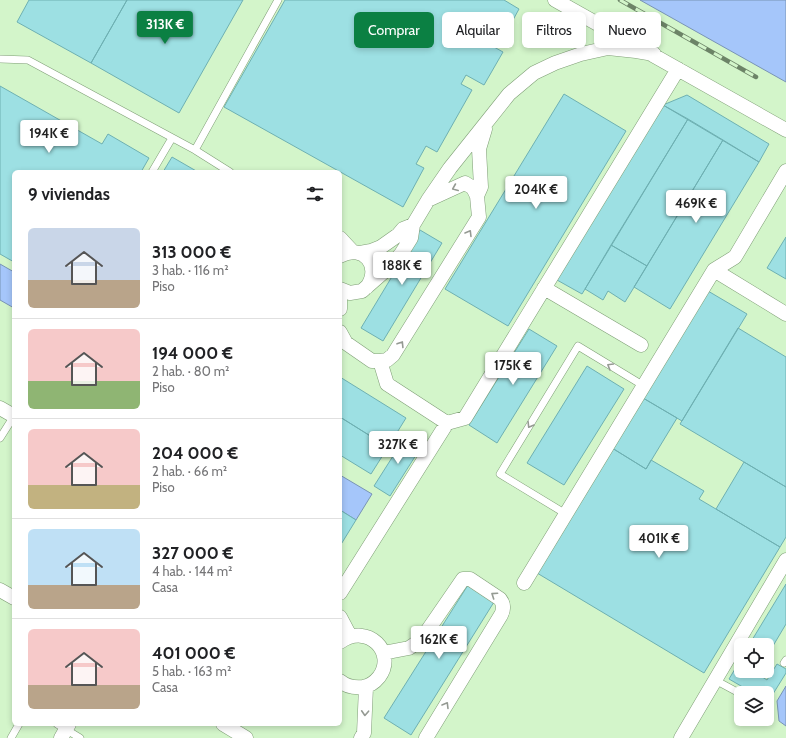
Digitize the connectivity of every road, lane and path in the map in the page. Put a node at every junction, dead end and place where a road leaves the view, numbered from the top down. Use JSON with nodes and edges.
{"nodes":[{"id":1,"x":278,"y":0,"type":"edge"},
{"id":2,"x":555,"y":0,"type":"edge"},
{"id":3,"x":654,"y":54,"type":"junction"},
{"id":4,"x":0,"y":60,"type":"edge"},
{"id":5,"x":678,"y":69,"type":"junction"},
{"id":6,"x":487,"y":121,"type":"junction"},
{"id":7,"x":786,"y":130,"type":"edge"},
{"id":8,"x":172,"y":138,"type":"junction"},
{"id":9,"x":195,"y":150,"type":"junction"},
{"id":10,"x":153,"y":170,"type":"edge"},
{"id":11,"x":227,"y":170,"type":"edge"},
{"id":12,"x":786,"y":171,"type":"edge"},
{"id":13,"x":477,"y":196,"type":"junction"},
{"id":14,"x":428,"y":200,"type":"junction"},
{"id":15,"x":413,"y":225,"type":"junction"},
{"id":16,"x":342,"y":241,"type":"edge"},
{"id":17,"x":351,"y":253,"type":"edge"},
{"id":18,"x":714,"y":270,"type":"junction"},
{"id":19,"x":367,"y":287,"type":"junction"},
{"id":20,"x":544,"y":288,"type":"junction"},
{"id":21,"x":342,"y":290,"type":"edge"},
{"id":22,"x":786,"y":314,"type":"edge"},
{"id":23,"x":342,"y":337,"type":"edge"},
{"id":24,"x":641,"y":345,"type":"dead end"},
{"id":25,"x":380,"y":361,"type":"junction"},
{"id":26,"x":644,"y":386,"type":"junction"},
{"id":27,"x":0,"y":408,"type":"edge"},
{"id":28,"x":12,"y":415,"type":"edge"},
{"id":29,"x":12,"y":419,"type":"edge"},
{"id":30,"x":447,"y":422,"type":"junction"},
{"id":31,"x":0,"y":438,"type":"edge"},
{"id":32,"x":566,"y":514,"type":"junction"},
{"id":33,"x":786,"y":560,"type":"edge"},
{"id":34,"x":524,"y":583,"type":"dead end"},
{"id":35,"x":0,"y":590,"type":"edge"},
{"id":36,"x":342,"y":590,"type":"edge"},
{"id":37,"x":12,"y":597,"type":"edge"},
{"id":38,"x":342,"y":626,"type":"edge"},
{"id":39,"x":345,"y":639,"type":"edge"},
{"id":40,"x":383,"y":653,"type":"junction"},
{"id":41,"x":716,"y":680,"type":"junction"},
{"id":42,"x":342,"y":683,"type":"edge"},
{"id":43,"x":366,"y":687,"type":"junction"},
{"id":44,"x":734,"y":690,"type":"edge"},
{"id":45,"x":18,"y":726,"type":"edge"},
{"id":46,"x":226,"y":726,"type":"edge"},
{"id":47,"x":64,"y":729,"type":"edge"},
{"id":48,"x":11,"y":738,"type":"edge"},
{"id":49,"x":80,"y":738,"type":"edge"},
{"id":50,"x":246,"y":738,"type":"edge"},
{"id":51,"x":361,"y":738,"type":"edge"},
{"id":52,"x":426,"y":738,"type":"edge"},
{"id":53,"x":681,"y":738,"type":"edge"}],
"edges":[{"from":1,"to":9,"type":"lane"},
{"from":2,"to":3,"type":"street"},
{"from":3,"to":5,"type":"street"},
{"from":3,"to":6,"type":"street"},
{"from":4,"to":8,"type":"lane"},
{"from":5,"to":7,"type":"street"},
{"from":5,"to":20,"type":"street"},
{"from":6,"to":13,"type":"street"},
{"from":6,"to":14,"type":"street"},
{"from":8,"to":9,"type":"lane"},
{"from":8,"to":10,"type":"lane"},
{"from":9,"to":11,"type":"lane"},
{"from":12,"to":18,"type":"street"},
{"from":13,"to":14,"type":"street","one_way":true},
{"from":25,"to":13,"type":"street","one_way":true},
{"from":14,"to":15,"type":"street"},
{"from":15,"to":17,"type":"street"},
{"from":15,"to":19,"type":"street"},
{"from":16,"to":17,"type":"street"},
{"from":17,"to":19,"type":"street"},
{"from":18,"to":22,"type":"street"},
{"from":18,"to":26,"type":"street"},
{"from":19,"to":21,"type":"street"},
{"from":20,"to":24,"type":"street"},
{"from":20,"to":30,"type":"street"},
{"from":23,"to":25,"type":"street"},
{"from":25,"to":30,"type":"street"},
{"from":26,"to":32,"type":"street"},
{"from":26,"to":32,"type":"lane","one_way":true},
{"from":27,"to":28,"type":"street"},
{"from":29,"to":31,"type":"lane"},
{"from":30,"to":36,"type":"street"},
{"from":32,"to":34,"type":"street"},
{"from":33,"to":41,"type":"street"},
{"from":35,"to":37,"type":"street"},
{"from":38,"to":39,"type":"street"},
{"from":39,"to":40,"type":"street"},
{"from":40,"to":43,"type":"street"},
{"from":52,"to":40,"type":"street","one_way":true},
{"from":41,"to":44,"type":"lane"},
{"from":41,"to":53,"type":"street"},
{"from":42,"to":43,"type":"street"},
{"from":43,"to":51,"type":"street","one_way":true},
{"from":45,"to":48,"type":"lane"},
{"from":46,"to":50,"type":"street"},
{"from":47,"to":49,"type":"lane"}]}
